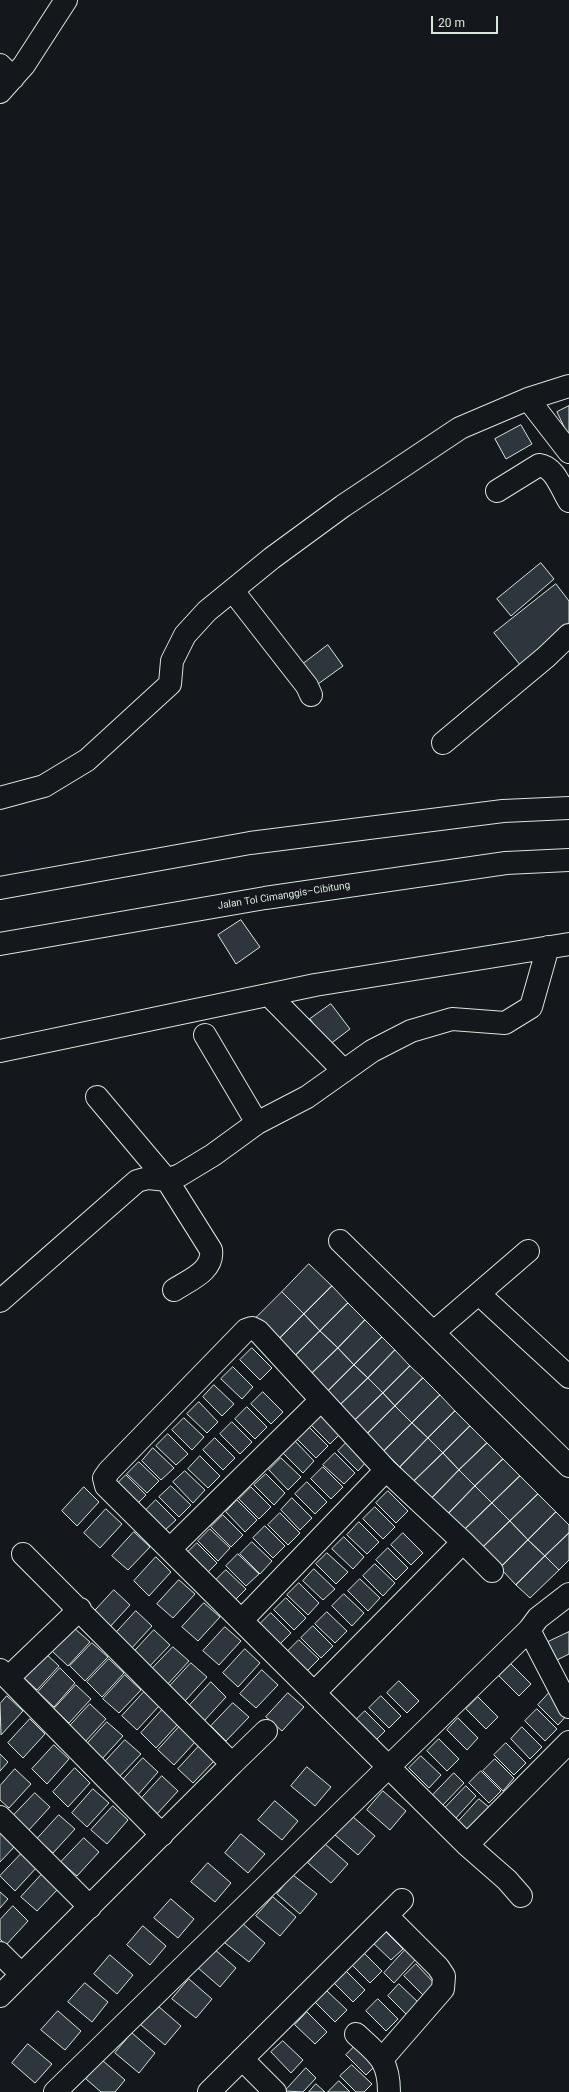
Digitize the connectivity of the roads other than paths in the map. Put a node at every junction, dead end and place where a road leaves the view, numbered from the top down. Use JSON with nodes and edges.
{"nodes":[{"id":1,"x":66,"y":0,"type":"edge"},
{"id":2,"x":4,"y":79,"type":"edge"},
{"id":3,"x":569,"y":386,"type":"edge"},
{"id":4,"x":528,"y":399,"type":"junction"},
{"id":5,"x":569,"y":452,"type":"edge"},
{"id":6,"x":497,"y":491,"type":"dead end"},
{"id":7,"x":569,"y":501,"type":"edge"},
{"id":8,"x":233,"y":591,"type":"junction"},
{"id":9,"x":569,"y":635,"type":"edge"},
{"id":10,"x":311,"y":695,"type":"dead end"},
{"id":11,"x":443,"y":743,"type":"dead end"},
{"id":12,"x":0,"y":798,"type":"edge"},
{"id":13,"x":569,"y":808,"type":"edge"},
{"id":14,"x":569,"y":860,"type":"edge"},
{"id":15,"x":0,"y":888,"type":"edge"},
{"id":16,"x":0,"y":944,"type":"edge"},
{"id":17,"x":558,"y":945,"type":"edge"},
{"id":18,"x":270,"y":996,"type":"junction"},
{"id":19,"x":205,"y":1034,"type":"dead end"},
{"id":20,"x":0,"y":1051,"type":"edge"},
{"id":21,"x":344,"y":1071,"type":"junction"},
{"id":22,"x":97,"y":1097,"type":"dead end"},
{"id":23,"x":257,"y":1123,"type":"junction"},
{"id":24,"x":168,"y":1180,"type":"junction"},
{"id":25,"x":340,"y":1241,"type":"dead end"},
{"id":26,"x":528,"y":1251,"type":"dead end"},
{"id":27,"x":174,"y":1290,"type":"dead end"},
{"id":28,"x":478,"y":1294,"type":"junction"},
{"id":29,"x":0,"y":1300,"type":"edge"},
{"id":30,"x":434,"y":1332,"type":"junction"},
{"id":31,"x":569,"y":1377,"type":"edge"},
{"id":32,"x":321,"y":1400,"type":"junction"},
{"id":33,"x":569,"y":1466,"type":"edge"},
{"id":34,"x":386,"y":1470,"type":"junction"},
{"id":35,"x":463,"y":1542,"type":"junction"},
{"id":36,"x":171,"y":1548,"type":"junction"},
{"id":37,"x":23,"y":1554,"type":"dead end"},
{"id":38,"x":492,"y":1571,"type":"dead end"},
{"id":39,"x":569,"y":1594,"type":"edge"},
{"id":40,"x":80,"y":1609,"type":"junction"},
{"id":41,"x":242,"y":1620,"type":"junction"},
{"id":42,"x":529,"y":1630,"type":"junction"},
{"id":43,"x":4,"y":1674,"type":"edge"},
{"id":44,"x":315,"y":1692,"type":"junction"},
{"id":45,"x":569,"y":1707,"type":"edge"},
{"id":46,"x":266,"y":1731,"type":"dead end"},
{"id":47,"x":569,"y":1742,"type":"edge"},
{"id":48,"x":232,"y":1764,"type":"junction"},
{"id":49,"x":389,"y":1766,"type":"junction"},
{"id":50,"x":0,"y":1816,"type":"edge"},
{"id":51,"x":162,"y":1835,"type":"junction"},
{"id":52,"x":467,"y":1845,"type":"junction"},
{"id":53,"x":521,"y":1896,"type":"dead end"},
{"id":54,"x":402,"y":1900,"type":"dead end"},
{"id":55,"x":90,"y":1907,"type":"junction"},
{"id":56,"x":387,"y":1916,"type":"junction"},
{"id":57,"x":0,"y":1953,"type":"edge"},
{"id":58,"x":21,"y":1974,"type":"junction"},
{"id":59,"x":0,"y":1996,"type":"edge"},
{"id":60,"x":356,"y":2034,"type":"dead end"},
{"id":61,"x":383,"y":2058,"type":"junction"},
{"id":62,"x":242,"y":2059,"type":"junction"},
{"id":63,"x":55,"y":2092,"type":"edge"},
{"id":64,"x":209,"y":2092,"type":"edge"},
{"id":65,"x":274,"y":2092,"type":"edge"},
{"id":66,"x":389,"y":2092,"type":"edge"}],
"edges":[{"from":1,"to":2,"type":"main road"},
{"from":3,"to":4,"type":"main road"},
{"from":4,"to":5,"type":"main road"},
{"from":4,"to":8,"type":"main road"},
{"from":6,"to":7,"type":"main road"},
{"from":8,"to":10,"type":"main road"},
{"from":8,"to":12,"type":"main road"},
{"from":9,"to":11,"type":"main road"},
{"from":13,"to":15,"type":"main road"},
{"from":14,"to":16,"type":"main road","name":"Jalan Tol Cimanggis–Cibitung"},
{"from":17,"to":18,"type":"main road"},
{"from":17,"to":21,"type":"main road"},
{"from":18,"to":20,"type":"main road"},
{"from":18,"to":21,"type":"main road"},
{"from":19,"to":23,"type":"main road"},
{"from":21,"to":23,"type":"main road"},
{"from":22,"to":24,"type":"main road"},
{"from":23,"to":24,"type":"main road"},
{"from":24,"to":27,"type":"main road"},
{"from":24,"to":29,"type":"main road"},
{"from":25,"to":30,"type":"main road"},
{"from":26,"to":28,"type":"main road"},
{"from":28,"to":30,"type":"main road"},
{"from":28,"to":31,"type":"main road"},
{"from":30,"to":33,"type":"main road"},
{"from":32,"to":34,"type":"main road"},
{"from":32,"to":36,"type":"main road"},
{"from":32,"to":36,"type":"main road"},
{"from":34,"to":35,"type":"main road"},
{"from":34,"to":41,"type":"main road"},
{"from":35,"to":38,"type":"main road"},
{"from":35,"to":44,"type":"main road"},
{"from":36,"to":41,"type":"main road"},
{"from":37,"to":40,"type":"main road"},
{"from":39,"to":42,"type":"main road"},
{"from":40,"to":43,"type":"main road"},
{"from":40,"to":48,"type":"main road"},
{"from":41,"to":44,"type":"main road"},
{"from":42,"to":45,"type":"main road"},
{"from":42,"to":49,"type":"main road"},
{"from":43,"to":51,"type":"main road"},
{"from":44,"to":49,"type":"main road"},
{"from":46,"to":48,"type":"main road"},
{"from":47,"to":52,"type":"main road"},
{"from":48,"to":51,"type":"main road"},
{"from":49,"to":52,"type":"main road"},
{"from":49,"to":63,"type":"main road"},
{"from":50,"to":55,"type":"main road"},
{"from":51,"to":55,"type":"main road"},
{"from":52,"to":53,"type":"main road"},
{"from":54,"to":56,"type":"main road"},
{"from":55,"to":58,"type":"main road"},
{"from":56,"to":61,"type":"main road"},
{"from":56,"to":62,"type":"main road"},
{"from":57,"to":58,"type":"main road"},
{"from":58,"to":59,"type":"main road"},
{"from":60,"to":61,"type":"main road"},
{"from":61,"to":66,"type":"main road"},
{"from":62,"to":64,"type":"main road"},
{"from":62,"to":65,"type":"main road"}]}
